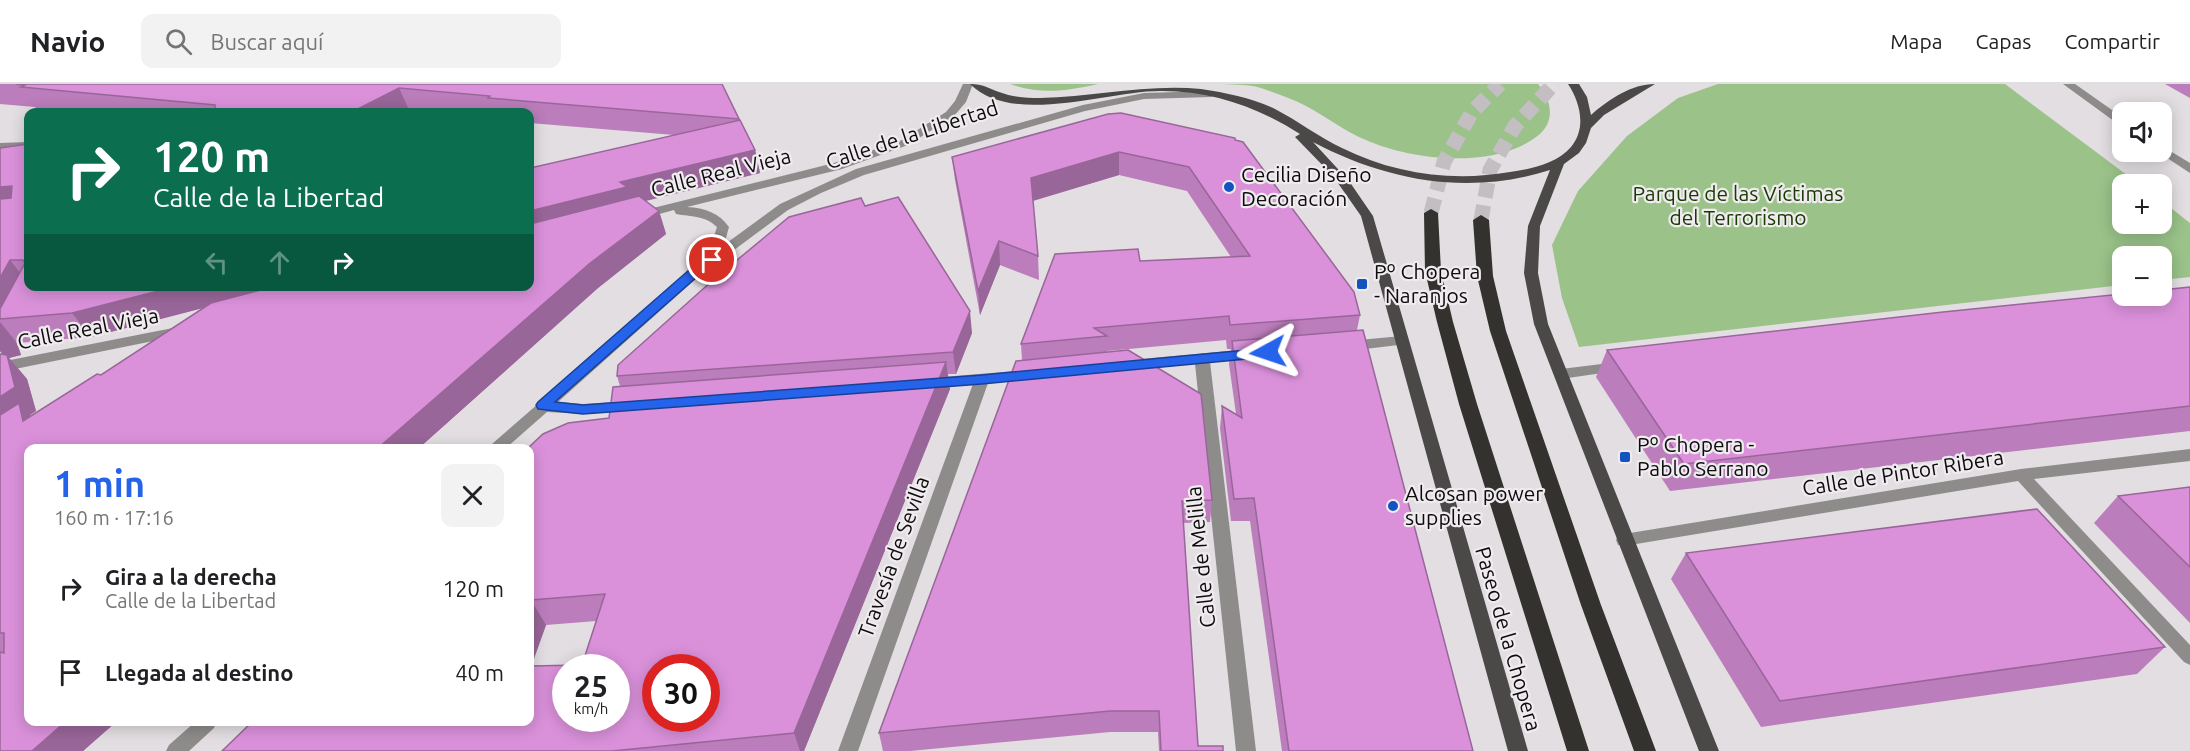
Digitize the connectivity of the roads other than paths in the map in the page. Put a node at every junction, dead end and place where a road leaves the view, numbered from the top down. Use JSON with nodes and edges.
{"nodes":[{"id":1,"x":968,"y":84,"type":"edge"},
{"id":2,"x":975,"y":84,"type":"edge"},
{"id":3,"x":1573,"y":84,"type":"edge"},
{"id":4,"x":1650,"y":84,"type":"edge"},
{"id":5,"x":2068,"y":84,"type":"edge"},
{"id":6,"x":1214,"y":94,"type":"junction"},
{"id":7,"x":2112,"y":115,"type":"edge"},
{"id":8,"x":1280,"y":116,"type":"junction"},
{"id":9,"x":1587,"y":126,"type":"junction"},
{"id":10,"x":24,"y":145,"type":"edge"},
{"id":11,"x":0,"y":146,"type":"edge"},
{"id":12,"x":2172,"y":156,"type":"edge"},
{"id":13,"x":1558,"y":164,"type":"junction"},
{"id":14,"x":2190,"y":169,"type":"edge"},
{"id":15,"x":651,"y":212,"type":"junction"},
{"id":16,"x":1431,"y":213,"type":"tunnel mouth"},
{"id":17,"x":629,"y":218,"type":"edge"},
{"id":18,"x":1481,"y":220,"type":"tunnel mouth"},
{"id":19,"x":694,"y":273,"type":"junction"},
{"id":20,"x":192,"y":329,"type":"edge"},
{"id":21,"x":170,"y":334,"type":"junction"},
{"id":22,"x":1402,"y":341,"type":"junction"},
{"id":23,"x":1331,"y":347,"type":"edge"},
{"id":24,"x":1260,"y":353,"type":"edge"},
{"id":25,"x":140,"y":354,"type":"edge"},
{"id":26,"x":1202,"y":358,"type":"junction"},
{"id":27,"x":1120,"y":366,"type":"edge"},
{"id":28,"x":1632,"y":366,"type":"edge"},
{"id":29,"x":0,"y":367,"type":"edge"},
{"id":30,"x":1040,"y":374,"type":"edge"},
{"id":31,"x":1561,"y":374,"type":"junction"},
{"id":32,"x":982,"y":379,"type":"junction"},
{"id":33,"x":911,"y":384,"type":"edge"},
{"id":34,"x":543,"y":405,"type":"junction"},
{"id":35,"x":642,"y":405,"type":"edge"},
{"id":36,"x":501,"y":444,"type":"edge"},
{"id":37,"x":2190,"y":455,"type":"edge"},
{"id":38,"x":2021,"y":474,"type":"junction"},
{"id":39,"x":1624,"y":540,"type":"junction"},
{"id":40,"x":2190,"y":657,"type":"edge"},
{"id":41,"x":203,"y":726,"type":"edge"},
{"id":42,"x":176,"y":751,"type":"edge"},
{"id":43,"x":848,"y":751,"type":"edge"},
{"id":44,"x":1246,"y":751,"type":"edge"},
{"id":45,"x":1518,"y":751,"type":"edge"},
{"id":46,"x":1578,"y":751,"type":"edge"},
{"id":47,"x":1646,"y":751,"type":"edge"},
{"id":48,"x":1709,"y":751,"type":"edge"}],
"edges":[{"from":1,"to":15,"type":"street","name":"Calle Real Vieja"},
{"from":2,"to":6,"type":"main road"},
{"from":3,"to":9,"type":"main road"},
{"from":4,"to":9,"type":"main road"},
{"from":5,"to":7,"type":"street"},
{"from":6,"to":8,"type":"main road"},
{"from":6,"to":19,"type":"street","name":"Calle de la Libertad"},
{"from":8,"to":13,"type":"main road"},
{"from":8,"to":22,"type":"main road","name":"Paseo de la Chopera"},
{"from":9,"to":13,"type":"main road"},
{"from":10,"to":11,"type":"street"},
{"from":12,"to":14,"type":"street"},
{"from":13,"to":31,"type":"main road"},
{"from":15,"to":17,"type":"street","name":"Calle Real Vieja"},
{"from":15,"to":19,"type":"street"},
{"from":16,"to":46,"type":"highway"},
{"from":18,"to":47,"type":"highway"},
{"from":19,"to":34,"type":"street","name":"Calle de la Libertad"},
{"from":20,"to":21,"type":"street","name":"Calle Real Vieja"},
{"from":21,"to":25,"type":"street"},
{"from":21,"to":29,"type":"street","name":"Calle Real Vieja"},
{"from":22,"to":23,"type":"street"},
{"from":22,"to":45,"type":"main road","name":"Paseo de la Chopera"},
{"from":24,"to":26,"type":"street"},
{"from":26,"to":27,"type":"street"},
{"from":26,"to":44,"type":"street","name":"Calle de Melilla"},
{"from":28,"to":31,"type":"street"},
{"from":30,"to":32,"type":"street"},
{"from":31,"to":39,"type":"main road"},
{"from":32,"to":33,"type":"street"},
{"from":32,"to":43,"type":"street","name":"Travesía de Sevilla"},
{"from":34,"to":35,"type":"street"},
{"from":34,"to":36,"type":"street","name":"Calle de la Libertad"},
{"from":37,"to":38,"type":"street","name":"Calle de Pintor Ribera"},
{"from":38,"to":39,"type":"street","name":"Calle de Pintor Ribera"},
{"from":38,"to":40,"type":"street"},
{"from":39,"to":48,"type":"main road"},
{"from":41,"to":42,"type":"street"}]}
